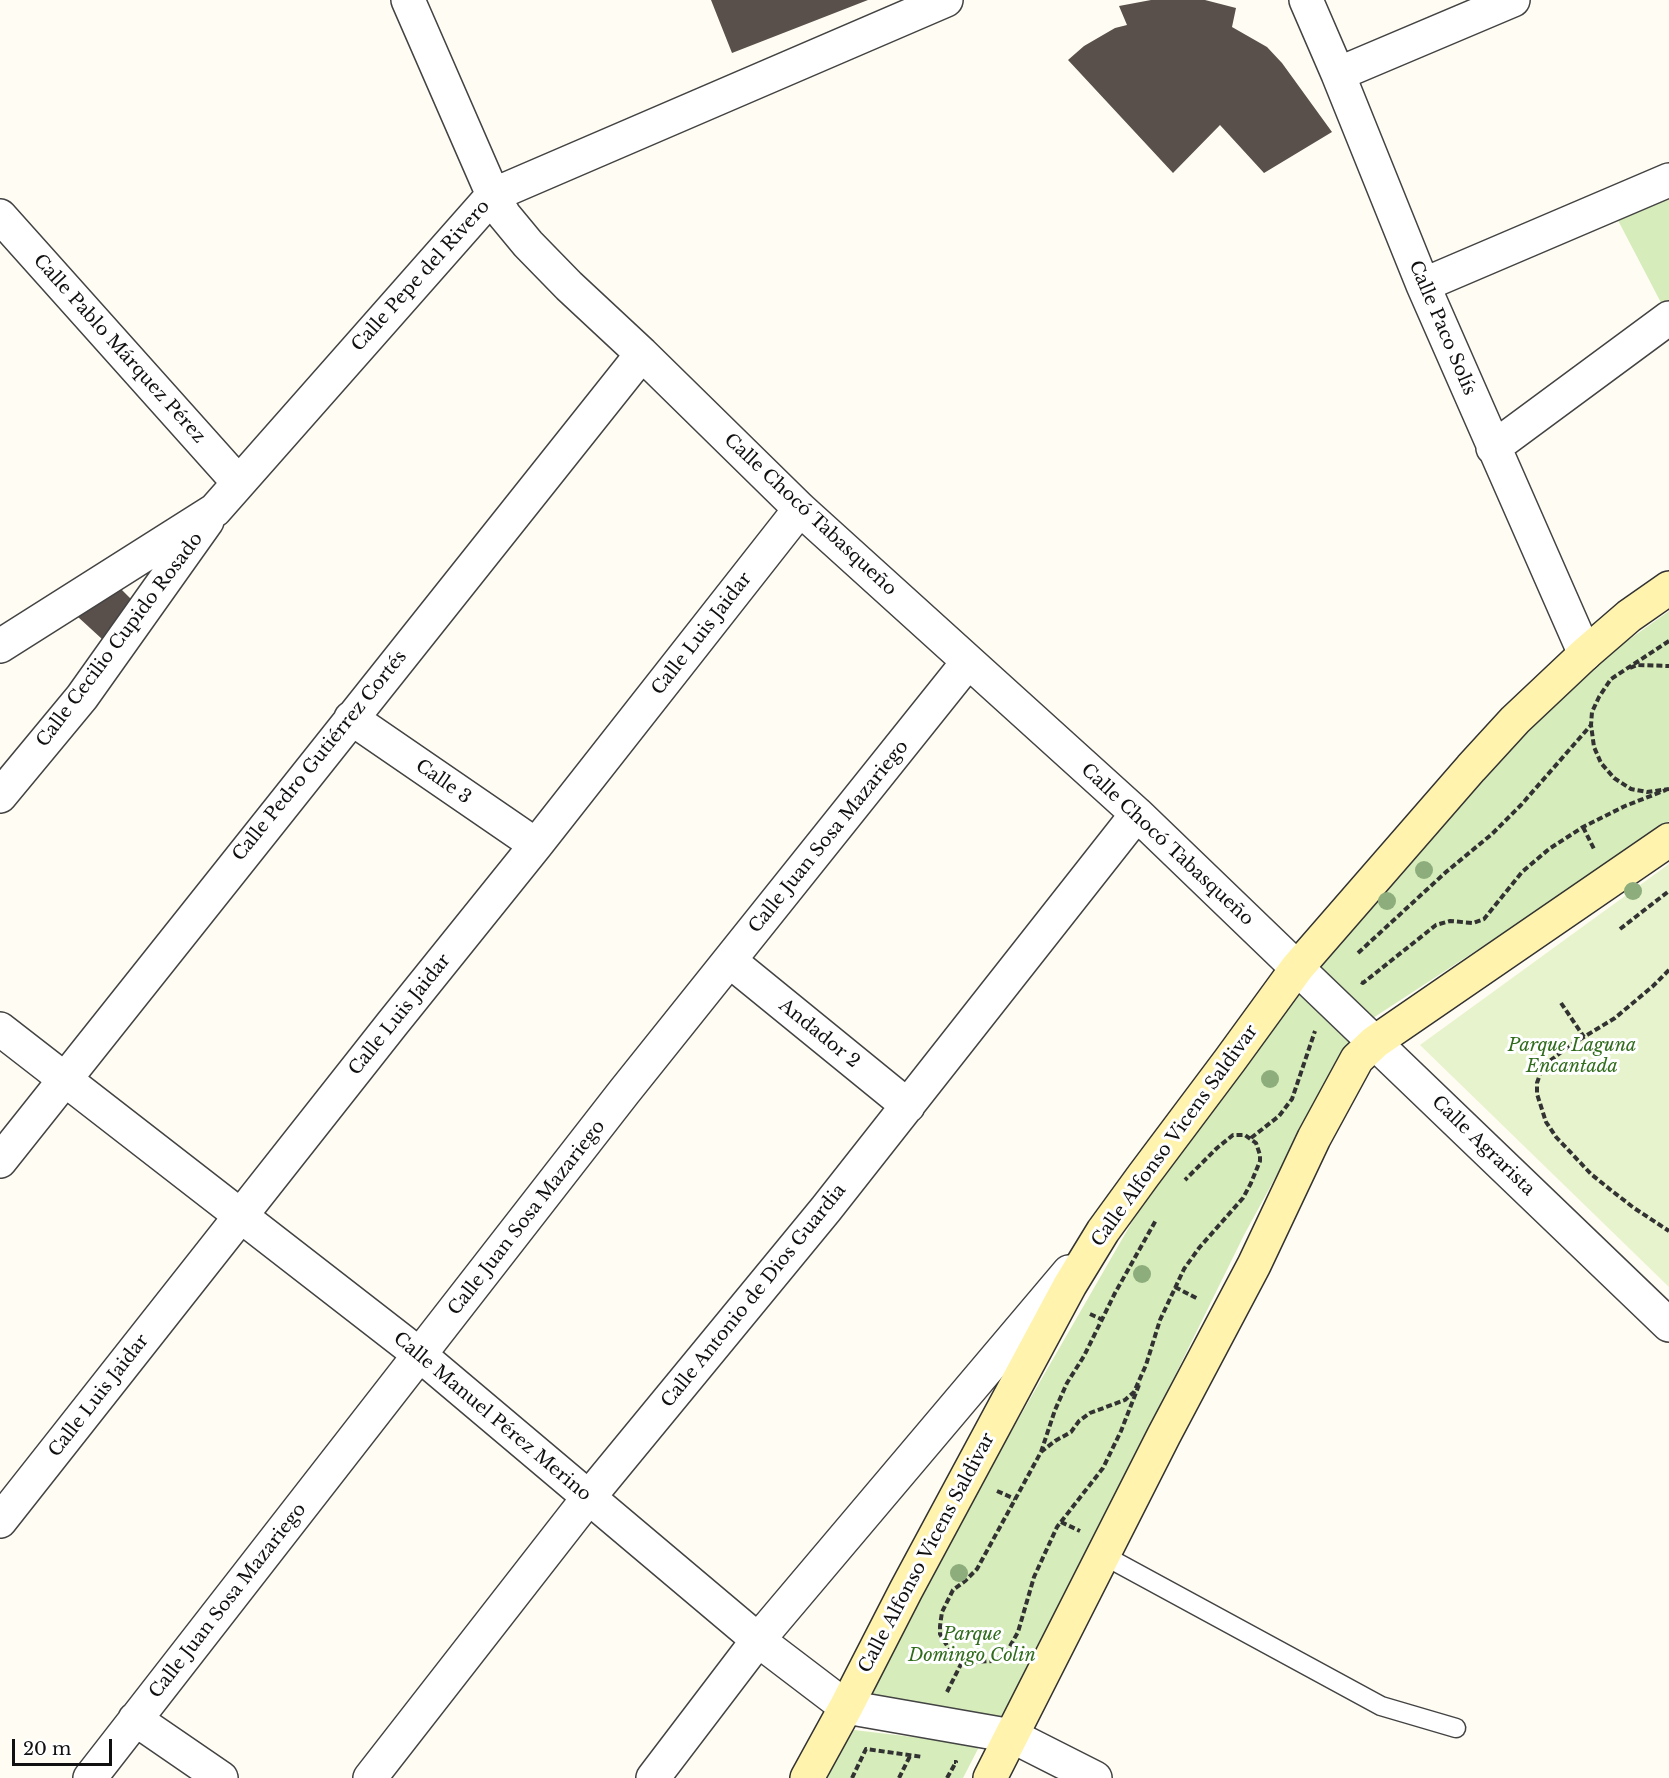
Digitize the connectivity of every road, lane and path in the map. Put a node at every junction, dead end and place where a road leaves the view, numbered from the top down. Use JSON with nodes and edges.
{"nodes":[{"id":1,"x":408,"y":0,"type":"edge"},
{"id":2,"x":946,"y":0,"type":"edge"},
{"id":3,"x":1306,"y":0,"type":"edge"},
{"id":4,"x":1513,"y":0,"type":"edge"},
{"id":5,"x":1338,"y":74,"type":"junction"},
{"id":6,"x":1669,"y":180,"type":"edge"},
{"id":7,"x":492,"y":195,"type":"junction"},
{"id":8,"x":0,"y":216,"type":"edge"},
{"id":9,"x":1423,"y":285,"type":"junction"},
{"id":10,"x":1669,"y":318,"type":"edge"},
{"id":11,"x":642,"y":354,"type":"junction"},
{"id":12,"x":1493,"y":448,"type":"junction"},
{"id":13,"x":238,"y":482,"type":"junction"},
{"id":14,"x":800,"y":509,"type":"junction"},
{"id":15,"x":215,"y":510,"type":"junction"},
{"id":16,"x":1669,"y":588,"type":"edge"},
{"id":17,"x":1669,"y":641,"type":"edge"},
{"id":18,"x":0,"y":646,"type":"edge"},
{"id":19,"x":1585,"y":654,"type":"junction"},
{"id":20,"x":968,"y":662,"type":"junction"},
{"id":21,"x":1669,"y":666,"type":"edge"},
{"id":22,"x":1624,"y":670,"type":"junction"},
{"id":23,"x":351,"y":718,"type":"junction"},
{"id":24,"x":1591,"y":725,"type":"junction"},
{"id":25,"x":1668,"y":789,"type":"edge"},
{"id":26,"x":0,"y":796,"type":"edge"},
{"id":27,"x":1137,"y":814,"type":"junction"},
{"id":28,"x":1583,"y":827,"type":"junction"},
{"id":29,"x":1669,"y":840,"type":"edge"},
{"id":30,"x":536,"y":845,"type":"junction"},
{"id":31,"x":1599,"y":857,"type":"dead end"},
{"id":32,"x":1669,"y":891,"type":"edge"},
{"id":33,"x":1620,"y":928,"type":"dead end"},
{"id":34,"x":1356,"y":955,"type":"dead end"},
{"id":35,"x":730,"y":962,"type":"junction"},
{"id":36,"x":1297,"y":968,"type":"junction"},
{"id":37,"x":1669,"y":970,"type":"edge"},
{"id":38,"x":1327,"y":997,"type":"junction"},
{"id":39,"x":1562,"y":1003,"type":"dead end"},
{"id":40,"x":0,"y":1029,"type":"edge"},
{"id":41,"x":1584,"y":1036,"type":"junction"},
{"id":42,"x":1375,"y":1042,"type":"junction"},
{"id":43,"x":64,"y":1078,"type":"junction"},
{"id":44,"x":908,"y":1106,"type":"junction"},
{"id":45,"x":1251,"y":1138,"type":"junction"},
{"id":46,"x":0,"y":1161,"type":"edge"},
{"id":47,"x":1184,"y":1181,"type":"dead end"},
{"id":48,"x":1158,"y":1215,"type":"dead end"},
{"id":49,"x":241,"y":1217,"type":"junction"},
{"id":50,"x":1103,"y":1231,"type":"junction"},
{"id":51,"x":1669,"y":1231,"type":"edge"},
{"id":52,"x":1175,"y":1287,"type":"junction"},
{"id":53,"x":1202,"y":1301,"type":"dead end"},
{"id":54,"x":1669,"y":1325,"type":"edge"},
{"id":55,"x":420,"y":1355,"type":"junction"},
{"id":56,"x":1139,"y":1385,"type":"junction"},
{"id":57,"x":1041,"y":1452,"type":"junction"},
{"id":58,"x":589,"y":1497,"type":"junction"},
{"id":59,"x":0,"y":1521,"type":"edge"},
{"id":60,"x":1103,"y":1555,"type":"junction"},
{"id":61,"x":758,"y":1640,"type":"junction"},
{"id":62,"x":964,"y":1658,"type":"junction"},
{"id":63,"x":947,"y":1694,"type":"dead end"},
{"id":64,"x":846,"y":1707,"type":"junction"},
{"id":65,"x":135,"y":1719,"type":"junction"},
{"id":66,"x":1456,"y":1728,"type":"dead end"},
{"id":67,"x":1012,"y":1736,"type":"junction"},
{"id":68,"x":910,"y":1756,"type":"junction"},
{"id":69,"x":933,"y":1759,"type":"dead end"},
{"id":70,"x":945,"y":1760,"type":"dead end"},
{"id":71,"x":90,"y":1778,"type":"edge"},
{"id":72,"x":221,"y":1778,"type":"edge"},
{"id":73,"x":370,"y":1778,"type":"edge"},
{"id":74,"x":653,"y":1778,"type":"edge"},
{"id":75,"x":807,"y":1778,"type":"edge"},
{"id":76,"x":852,"y":1778,"type":"edge"},
{"id":77,"x":899,"y":1778,"type":"edge"},
{"id":78,"x":947,"y":1778,"type":"edge"},
{"id":79,"x":990,"y":1778,"type":"edge"},
{"id":80,"x":1095,"y":1778,"type":"edge"}],
"edges":[{"from":1,"to":7,"type":"street","name":"Calle Chocó Tabasqueño"},
{"from":2,"to":7,"type":"street","name":"Calle Pepe del Rivero"},
{"from":3,"to":5,"type":"street","name":"Calle Paco Solís"},
{"from":4,"to":5,"type":"street"},
{"from":5,"to":9,"type":"street","name":"Calle Paco Solís"},
{"from":6,"to":9,"type":"street"},
{"from":7,"to":11,"type":"street","name":"Calle Chocó Tabasqueño"},
{"from":7,"to":13,"type":"street","name":"Calle Pepe del Rivero"},
{"from":8,"to":13,"type":"street","name":"Calle Pablo Márquez Pérez"},
{"from":9,"to":12,"type":"street","name":"Calle Paco Solís"},
{"from":10,"to":12,"type":"street"},
{"from":11,"to":14,"type":"street","name":"Calle Chocó Tabasqueño"},
{"from":11,"to":23,"type":"street","name":"Calle Pedro Gutiérrez Cortés"},
{"from":12,"to":19,"type":"street","name":"Calle Paco Solís"},
{"from":13,"to":15,"type":"street","name":"Calle Pepe del Rivero"},
{"from":14,"to":20,"type":"street","name":"Calle Chocó Tabasqueño"},
{"from":14,"to":30,"type":"street","name":"Calle Luis Jaidar"},
{"from":15,"to":18,"type":"street","name":"Calle Pepe del Rivero"},
{"from":15,"to":26,"type":"street","name":"Calle Cecilio Cupido Rosado"},
{"from":16,"to":19,"type":"main road","name":"Calle Alfonso Vicens Saldivar"},
{"from":17,"to":22,"type":"path"},
{"from":19,"to":36,"type":"main road","name":"Calle Alfonso Vicens Saldivar"},
{"from":20,"to":27,"type":"street","name":"Calle Chocó Tabasqueño"},
{"from":20,"to":35,"type":"street","name":"Calle Juan Sosa Mazariego"},
{"from":21,"to":22,"type":"path"},
{"from":22,"to":24,"type":"path"},
{"from":23,"to":30,"type":"street","name":"Calle 3"},
{"from":23,"to":43,"type":"street","name":"Calle Pedro Gutiérrez Cortés"},
{"from":24,"to":25,"type":"path"},
{"from":24,"to":34,"type":"path"},
{"from":25,"to":28,"type":"path"},
{"from":27,"to":36,"type":"street","name":"Calle Chocó Tabasqueño"},
{"from":27,"to":44,"type":"street","name":"Calle Antonio de Dios Guardia"},
{"from":28,"to":31,"type":"path"},
{"from":28,"to":38,"type":"path"},
{"from":29,"to":42,"type":"main road"},
{"from":30,"to":49,"type":"street","name":"Calle Luis Jaidar"},
{"from":32,"to":33,"type":"path"},
{"from":35,"to":44,"type":"street","name":"Andador 2"},
{"from":35,"to":55,"type":"street","name":"Calle Juan Sosa Mazariego"},
{"from":36,"to":38,"type":"street","name":"Calle Agrarista"},
{"from":36,"to":50,"type":"main road","name":"Calle Alfonso Vicens Saldivar"},
{"from":37,"to":41,"type":"path"},
{"from":38,"to":42,"type":"street","name":"Calle Agrarista"},
{"from":38,"to":45,"type":"path"},
{"from":39,"to":41,"type":"path"},
{"from":40,"to":43,"type":"street","name":"Calle Manuel Pérez Merino"},
{"from":41,"to":51,"type":"path"},
{"from":42,"to":54,"type":"street","name":"Calle Agrarista"},
{"from":42,"to":60,"type":"main road"},
{"from":43,"to":46,"type":"street","name":"Calle Pedro Gutiérrez Cortés"},
{"from":43,"to":49,"type":"street","name":"Calle Manuel Pérez Merino"},
{"from":44,"to":58,"type":"street","name":"Calle Antonio de Dios Guardia"},
{"from":45,"to":47,"type":"path"},
{"from":45,"to":52,"type":"path"},
{"from":48,"to":57,"type":"path"},
{"from":49,"to":55,"type":"street","name":"Calle Manuel Pérez Merino"},
{"from":49,"to":59,"type":"street","name":"Calle Luis Jaidar"},
{"from":50,"to":61,"type":"street"},
{"from":50,"to":64,"type":"main road","name":"Calle Alfonso Vicens Saldivar"},
{"from":52,"to":53,"type":"path"},
{"from":52,"to":56,"type":"path"},
{"from":55,"to":58,"type":"street","name":"Calle Manuel Pérez Merino"},
{"from":55,"to":65,"type":"street","name":"Calle Juan Sosa Mazariego"},
{"from":56,"to":57,"type":"path"},
{"from":56,"to":62,"type":"path"},
{"from":57,"to":62,"type":"path"},
{"from":58,"to":61,"type":"street","name":"Calle Manuel Pérez Merino"},
{"from":58,"to":73,"type":"street","name":"Calle Antonio de Dios Guardia"},
{"from":60,"to":66,"type":"lane"},
{"from":60,"to":67,"type":"main road"},
{"from":61,"to":64,"type":"street","name":"Calle Manuel Pérez Merino"},
{"from":61,"to":74,"type":"street"},
{"from":62,"to":63,"type":"path"},
{"from":64,"to":67,"type":"street","name":"Calle Manuel Pérez Merino"},
{"from":64,"to":75,"type":"main road","name":"Calle Alfonso Vicens Saldivar"},
{"from":65,"to":71,"type":"street","name":"Calle Juan Sosa Mazariego"},
{"from":65,"to":72,"type":"street"},
{"from":67,"to":79,"type":"main road"},
{"from":67,"to":80,"type":"street","name":"Calle Manuel Pérez Merino"},
{"from":68,"to":69,"type":"path"},
{"from":68,"to":76,"type":"path"},
{"from":68,"to":77,"type":"path"},
{"from":70,"to":78,"type":"path"}]}
